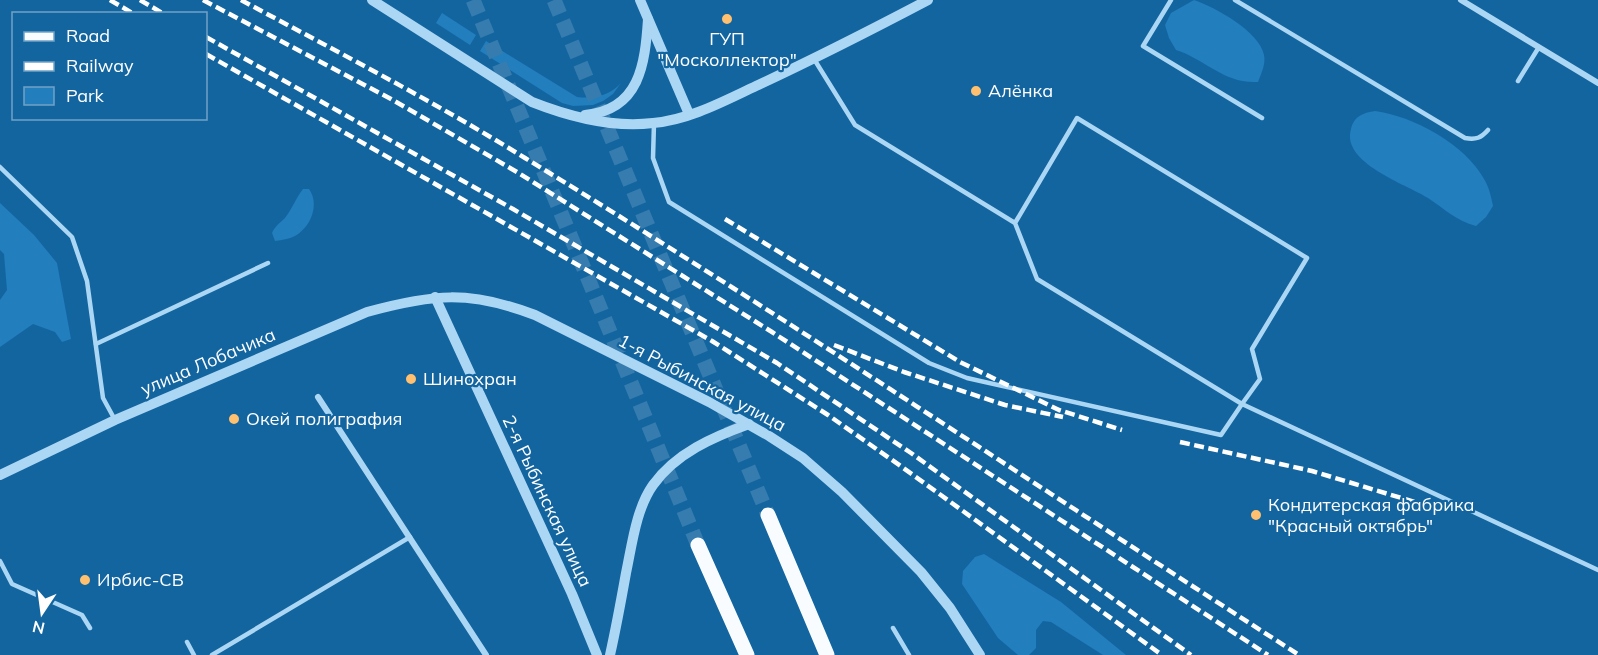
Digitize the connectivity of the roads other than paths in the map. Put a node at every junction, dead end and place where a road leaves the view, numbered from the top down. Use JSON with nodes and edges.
{"nodes":[{"id":1,"x":372,"y":0,"type":"edge"},
{"id":2,"x":640,"y":0,"type":"edge"},
{"id":3,"x":928,"y":0,"type":"edge"},
{"id":4,"x":1171,"y":0,"type":"edge"},
{"id":5,"x":1235,"y":0,"type":"edge"},
{"id":6,"x":1461,"y":0,"type":"edge"},
{"id":7,"x":648,"y":19,"type":"junction"},
{"id":8,"x":1539,"y":47,"type":"junction"},
{"id":9,"x":814,"y":59,"type":"junction"},
{"id":10,"x":1518,"y":81,"type":"dead end"},
{"id":11,"x":1598,"y":83,"type":"edge"},
{"id":12,"x":689,"y":114,"type":"junction"},
{"id":13,"x":574,"y":116,"type":"junction"},
{"id":14,"x":1262,"y":118,"type":"dead end"},
{"id":15,"x":654,"y":123,"type":"junction"},
{"id":16,"x":1488,"y":130,"type":"dead end"},
{"id":17,"x":0,"y":167,"type":"edge"},
{"id":18,"x":1015,"y":223,"type":"junction"},
{"id":19,"x":268,"y":263,"type":"dead end"},
{"id":20,"x":435,"y":297,"type":"junction"},
{"id":21,"x":96,"y":344,"type":"junction"},
{"id":22,"x":318,"y":397,"type":"dead end"},
{"id":23,"x":1242,"y":404,"type":"junction"},
{"id":24,"x":115,"y":420,"type":"junction"},
{"id":25,"x":749,"y":424,"type":"junction"},
{"id":26,"x":0,"y":475,"type":"edge"},
{"id":27,"x":768,"y":515,"type":"tunnel mouth"},
{"id":28,"x":410,"y":537,"type":"junction"},
{"id":29,"x":698,"y":545,"type":"tunnel mouth"},
{"id":30,"x":0,"y":561,"type":"edge"},
{"id":31,"x":1598,"y":570,"type":"edge"},
{"id":32,"x":90,"y":628,"type":"dead end"},
{"id":33,"x":893,"y":628,"type":"dead end"},
{"id":34,"x":187,"y":642,"type":"dead end"},
{"id":35,"x":194,"y":655,"type":"edge"},
{"id":36,"x":212,"y":655,"type":"edge"},
{"id":37,"x":486,"y":655,"type":"edge"},
{"id":38,"x":597,"y":655,"type":"edge"},
{"id":39,"x":610,"y":655,"type":"edge"},
{"id":40,"x":747,"y":655,"type":"edge"},
{"id":41,"x":827,"y":655,"type":"edge"},
{"id":42,"x":909,"y":655,"type":"edge"},
{"id":43,"x":980,"y":655,"type":"edge"}],
"edges":[{"from":1,"to":13,"type":"street"},
{"from":2,"to":7,"type":"street"},
{"from":3,"to":9,"type":"street"},
{"from":4,"to":14,"type":"lane"},
{"from":5,"to":16,"type":"lane"},
{"from":6,"to":8,"type":"street"},
{"from":7,"to":12,"type":"street"},
{"from":7,"to":13,"type":"street"},
{"from":8,"to":10,"type":"lane"},
{"from":8,"to":11,"type":"street"},
{"from":9,"to":12,"type":"street"},
{"from":9,"to":18,"type":"lane"},
{"from":12,"to":15,"type":"street"},
{"from":13,"to":15,"type":"street"},
{"from":15,"to":23,"type":"lane"},
{"from":17,"to":21,"type":"lane"},
{"from":18,"to":23,"type":"lane"},
{"from":18,"to":23,"type":"lane"},
{"from":19,"to":21,"type":"lane"},
{"from":20,"to":24,"type":"street","name":"улица Лобачика"},
{"from":20,"to":25,"type":"street","name":"1-я Рыбинская улица"},
{"from":20,"to":38,"type":"street","name":"2-я Рыбинская улица"},
{"from":21,"to":24,"type":"lane"},
{"from":22,"to":28,"type":"street"},
{"from":23,"to":31,"type":"lane"},
{"from":24,"to":26,"type":"street","name":"улица Лобачика"},
{"from":25,"to":39,"type":"street"},
{"from":25,"to":43,"type":"street","name":"1-я Рыбинская улица"},
{"from":27,"to":41,"type":"main road"},
{"from":28,"to":36,"type":"lane"},
{"from":28,"to":37,"type":"street"},
{"from":29,"to":40,"type":"main road"},
{"from":30,"to":32,"type":"lane"},
{"from":33,"to":42,"type":"lane"},
{"from":34,"to":35,"type":"lane"}]}
